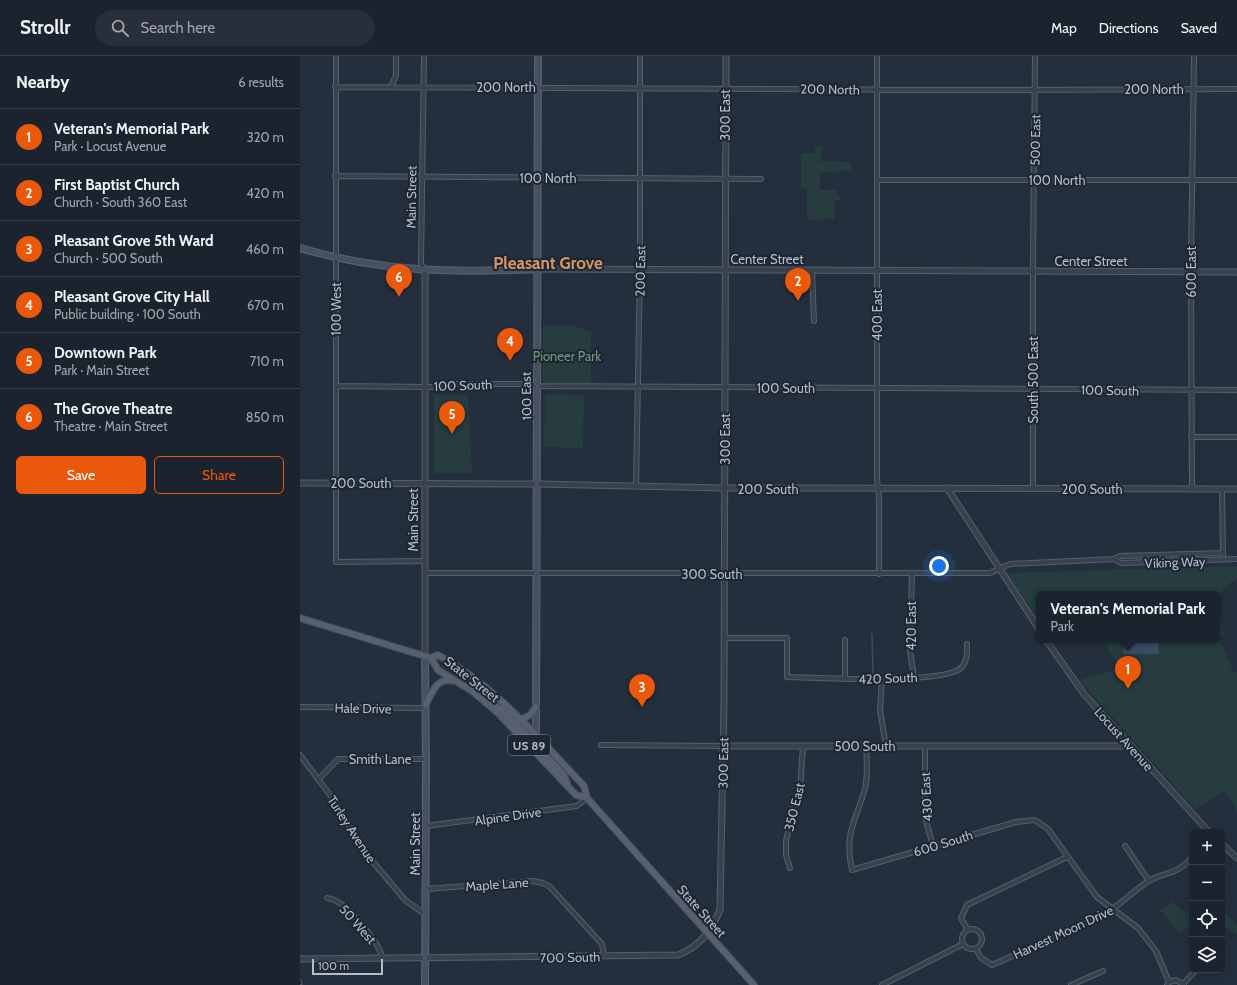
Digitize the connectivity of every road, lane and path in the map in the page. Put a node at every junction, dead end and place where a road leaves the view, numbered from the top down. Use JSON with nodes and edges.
{"nodes":[{"id":1,"x":336,"y":56,"type":"edge"},
{"id":2,"x":396,"y":56,"type":"edge"},
{"id":3,"x":424,"y":56,"type":"edge"},
{"id":4,"x":538,"y":56,"type":"edge"},
{"id":5,"x":640,"y":56,"type":"edge"},
{"id":6,"x":726,"y":56,"type":"edge"},
{"id":7,"x":877,"y":56,"type":"edge"},
{"id":8,"x":1035,"y":56,"type":"edge"},
{"id":9,"x":1194,"y":56,"type":"edge"},
{"id":10,"x":335,"y":87,"type":"junction"},
{"id":11,"x":391,"y":87,"type":"junction"},
{"id":12,"x":424,"y":87,"type":"junction"},
{"id":13,"x":538,"y":87,"type":"junction"},
{"id":14,"x":640,"y":88,"type":"junction"},
{"id":15,"x":726,"y":88,"type":"junction"},
{"id":16,"x":878,"y":89,"type":"junction"},
{"id":17,"x":1035,"y":89,"type":"junction"},
{"id":18,"x":1194,"y":89,"type":"junction"},
{"id":19,"x":1237,"y":89,"type":"edge"},
{"id":20,"x":335,"y":176,"type":"junction"},
{"id":21,"x":422,"y":177,"type":"junction"},
{"id":22,"x":537,"y":177,"type":"junction"},
{"id":23,"x":725,"y":178,"type":"junction"},
{"id":24,"x":641,"y":179,"type":"junction"},
{"id":25,"x":761,"y":179,"type":"dead end"},
{"id":26,"x":878,"y":180,"type":"junction"},
{"id":27,"x":1034,"y":180,"type":"junction"},
{"id":28,"x":1237,"y":180,"type":"edge"},
{"id":29,"x":1192,"y":181,"type":"junction"},
{"id":30,"x":300,"y":248,"type":"edge"},
{"id":31,"x":336,"y":258,"type":"junction"},
{"id":32,"x":537,"y":269,"type":"junction"},
{"id":33,"x":640,"y":269,"type":"junction"},
{"id":34,"x":725,"y":270,"type":"junction"},
{"id":35,"x":812,"y":270,"type":"junction"},
{"id":36,"x":877,"y":270,"type":"junction"},
{"id":37,"x":425,"y":271,"type":"junction"},
{"id":38,"x":1033,"y":271,"type":"junction"},
{"id":39,"x":1191,"y":272,"type":"junction"},
{"id":40,"x":1237,"y":272,"type":"edge"},
{"id":41,"x":814,"y":322,"type":"dead end"},
{"id":42,"x":336,"y":386,"type":"junction"},
{"id":43,"x":425,"y":386,"type":"junction"},
{"id":44,"x":537,"y":386,"type":"junction"},
{"id":45,"x":638,"y":388,"type":"junction"},
{"id":46,"x":724,"y":388,"type":"junction"},
{"id":47,"x":1033,"y":388,"type":"junction"},
{"id":48,"x":877,"y":389,"type":"junction"},
{"id":49,"x":1191,"y":390,"type":"junction"},
{"id":50,"x":1237,"y":390,"type":"edge"},
{"id":51,"x":1192,"y":437,"type":"junction"},
{"id":52,"x":1237,"y":437,"type":"edge"},
{"id":53,"x":300,"y":483,"type":"edge"},
{"id":54,"x":336,"y":483,"type":"junction"},
{"id":55,"x":424,"y":483,"type":"junction"},
{"id":56,"x":537,"y":484,"type":"junction"},
{"id":57,"x":636,"y":486,"type":"junction"},
{"id":58,"x":725,"y":488,"type":"junction"},
{"id":59,"x":947,"y":488,"type":"junction"},
{"id":60,"x":1192,"y":488,"type":"junction"},
{"id":61,"x":878,"y":489,"type":"junction"},
{"id":62,"x":1033,"y":489,"type":"junction"},
{"id":63,"x":1222,"y":489,"type":"junction"},
{"id":64,"x":1237,"y":489,"type":"edge"},
{"id":65,"x":1223,"y":553,"type":"junction"},
{"id":66,"x":1114,"y":559,"type":"junction"},
{"id":67,"x":1223,"y":559,"type":"junction"},
{"id":68,"x":1237,"y":559,"type":"edge"},
{"id":69,"x":424,"y":561,"type":"junction"},
{"id":70,"x":998,"y":569,"type":"junction"},
{"id":71,"x":536,"y":572,"type":"junction"},
{"id":72,"x":425,"y":573,"type":"junction"},
{"id":73,"x":723,"y":574,"type":"junction"},
{"id":74,"x":879,"y":574,"type":"junction"},
{"id":75,"x":912,"y":574,"type":"junction"},
{"id":76,"x":300,"y":618,"type":"edge"},
{"id":77,"x":1036,"y":625,"type":"edge"},
{"id":78,"x":724,"y":638,"type":"junction"},
{"id":79,"x":845,"y":640,"type":"dead end"},
{"id":80,"x":1048,"y":643,"type":"edge"},
{"id":81,"x":967,"y":644,"type":"dead end"},
{"id":82,"x":428,"y":657,"type":"junction"},
{"id":83,"x":914,"y":678,"type":"junction"},
{"id":84,"x":845,"y":679,"type":"junction"},
{"id":85,"x":882,"y":679,"type":"junction"},
{"id":86,"x":457,"y":681,"type":"junction"},
{"id":87,"x":488,"y":704,"type":"junction"},
{"id":88,"x":426,"y":706,"type":"junction"},
{"id":89,"x":300,"y":707,"type":"edge"},
{"id":90,"x":536,"y":707,"type":"junction"},
{"id":91,"x":521,"y":720,"type":"junction"},
{"id":92,"x":534,"y":738,"type":"junction"},
{"id":93,"x":601,"y":746,"type":"dead end"},
{"id":94,"x":723,"y":746,"type":"junction"},
{"id":95,"x":803,"y":746,"type":"junction"},
{"id":96,"x":866,"y":746,"type":"junction"},
{"id":97,"x":886,"y":746,"type":"junction"},
{"id":98,"x":925,"y":746,"type":"junction"},
{"id":99,"x":1130,"y":746,"type":"junction"},
{"id":100,"x":300,"y":755,"type":"edge"},
{"id":101,"x":426,"y":759,"type":"junction"},
{"id":102,"x":318,"y":780,"type":"junction"},
{"id":103,"x":567,"y":785,"type":"junction"},
{"id":104,"x":586,"y":798,"type":"junction"},
{"id":105,"x":426,"y":826,"type":"junction"},
{"id":106,"x":1206,"y":829,"type":"edge"},
{"id":107,"x":933,"y":846,"type":"junction"},
{"id":108,"x":1125,"y":846,"type":"dead end"},
{"id":109,"x":1225,"y":847,"type":"edge"},
{"id":110,"x":1067,"y":857,"type":"junction"},
{"id":111,"x":1237,"y":858,"type":"edge"},
{"id":112,"x":1189,"y":861,"type":"edge"},
{"id":113,"x":790,"y":868,"type":"dead end"},
{"id":114,"x":1149,"y":881,"type":"junction"},
{"id":115,"x":426,"y":889,"type":"junction"},
{"id":116,"x":327,"y":898,"type":"dead end"},
{"id":117,"x":1114,"y":909,"type":"junction"},
{"id":118,"x":426,"y":915,"type":"junction"},
{"id":119,"x":968,"y":930,"type":"junction"},
{"id":120,"x":707,"y":934,"type":"junction"},
{"id":121,"x":963,"y":944,"type":"junction"},
{"id":122,"x":976,"y":948,"type":"junction"},
{"id":123,"x":604,"y":956,"type":"junction"},
{"id":124,"x":382,"y":958,"type":"junction"},
{"id":125,"x":425,"y":958,"type":"junction"},
{"id":126,"x":300,"y":959,"type":"edge"},
{"id":127,"x":1103,"y":971,"type":"dead end"},
{"id":128,"x":1193,"y":973,"type":"edge"},
{"id":129,"x":1168,"y":983,"type":"edge"},
{"id":130,"x":1184,"y":984,"type":"edge"},
{"id":131,"x":425,"y":985,"type":"edge"},
{"id":132,"x":754,"y":985,"type":"edge"},
{"id":133,"x":882,"y":985,"type":"edge"},
{"id":134,"x":1071,"y":985,"type":"edge"}],
"edges":[{"from":1,"to":10,"type":"street","name":"100 West"},
{"from":2,"to":11,"type":"street"},
{"from":3,"to":12,"type":"street","name":"Main Street"},
{"from":4,"to":13,"type":"main road","name":"100 East"},
{"from":5,"to":14,"type":"street","name":"200 East"},
{"from":6,"to":15,"type":"street","name":"300 East"},
{"from":7,"to":16,"type":"street","name":"400 East"},
{"from":8,"to":17,"type":"street","name":"500 East"},
{"from":9,"to":18,"type":"street","name":"600 East"},
{"from":10,"to":11,"type":"street","name":"200 North"},
{"from":10,"to":20,"type":"street","name":"100 West"},
{"from":11,"to":12,"type":"street","name":"200 North"},
{"from":12,"to":13,"type":"street","name":"200 North"},
{"from":12,"to":21,"type":"street","name":"Main Street"},
{"from":13,"to":14,"type":"street","name":"200 North"},
{"from":13,"to":22,"type":"main road","name":"100 East"},
{"from":14,"to":15,"type":"street","name":"200 North"},
{"from":14,"to":24,"type":"street","name":"200 East"},
{"from":15,"to":16,"type":"street","name":"200 North"},
{"from":15,"to":23,"type":"street","name":"300 East"},
{"from":16,"to":17,"type":"street","name":"200 North"},
{"from":16,"to":26,"type":"street","name":"400 East"},
{"from":17,"to":18,"type":"street","name":"200 North"},
{"from":17,"to":27,"type":"street","name":"500 East"},
{"from":18,"to":19,"type":"street","name":"200 North"},
{"from":18,"to":29,"type":"street","name":"600 East"},
{"from":20,"to":21,"type":"street","name":"100 North"},
{"from":20,"to":31,"type":"street","name":"100 West"},
{"from":21,"to":22,"type":"street","name":"100 North"},
{"from":21,"to":37,"type":"street","name":"Main Street"},
{"from":22,"to":24,"type":"street","name":"100 North"},
{"from":22,"to":32,"type":"main road","name":"100 East"},
{"from":23,"to":24,"type":"street","name":"100 North"},
{"from":23,"to":25,"type":"street","name":"100 North"},
{"from":23,"to":34,"type":"street","name":"300 East"},
{"from":24,"to":33,"type":"street","name":"200 East"},
{"from":26,"to":27,"type":"street","name":"100 North"},
{"from":26,"to":36,"type":"street","name":"400 East"},
{"from":27,"to":29,"type":"street","name":"100 North"},
{"from":27,"to":38,"type":"street","name":"500 East"},
{"from":28,"to":29,"type":"street","name":"100 North"},
{"from":29,"to":39,"type":"street","name":"600 East"},
{"from":30,"to":31,"type":"main road","name":"Center Street"},
{"from":31,"to":37,"type":"main road","name":"Center Street"},
{"from":31,"to":42,"type":"street","name":"100 West"},
{"from":32,"to":33,"type":"street","name":"Center Street"},
{"from":32,"to":37,"type":"main road","name":"Center Street"},
{"from":32,"to":44,"type":"main road","name":"100 East"},
{"from":33,"to":34,"type":"street","name":"Center Street"},
{"from":33,"to":45,"type":"street","name":"200 East"},
{"from":34,"to":35,"type":"street","name":"Center Street"},
{"from":34,"to":46,"type":"street","name":"300 East"},
{"from":35,"to":36,"type":"street","name":"Center Street"},
{"from":35,"to":41,"type":"street"},
{"from":36,"to":38,"type":"street","name":"Center Street"},
{"from":36,"to":48,"type":"street","name":"400 East"},
{"from":37,"to":43,"type":"street","name":"Main Street"},
{"from":38,"to":39,"type":"street","name":"Center Street"},
{"from":38,"to":47,"type":"street","name":"South 500 East"},
{"from":39,"to":40,"type":"street","name":"Center Street"},
{"from":39,"to":49,"type":"street","name":"600 East"},
{"from":42,"to":43,"type":"street","name":"100 South"},
{"from":42,"to":54,"type":"street","name":"100 West"},
{"from":43,"to":44,"type":"street","name":"100 South"},
{"from":43,"to":55,"type":"street","name":"Main Street"},
{"from":44,"to":45,"type":"street","name":"100 South"},
{"from":44,"to":56,"type":"main road","name":"100 East"},
{"from":45,"to":46,"type":"street","name":"100 South"},
{"from":45,"to":57,"type":"street","name":"200 East"},
{"from":46,"to":48,"type":"street","name":"100 South"},
{"from":46,"to":58,"type":"street","name":"300 East"},
{"from":47,"to":48,"type":"street","name":"100 South"},
{"from":47,"to":49,"type":"street","name":"100 South"},
{"from":47,"to":62,"type":"street","name":"South 500 East"},
{"from":48,"to":61,"type":"street","name":"400 East"},
{"from":49,"to":50,"type":"street","name":"100 South"},
{"from":49,"to":51,"type":"street","name":"600 East"},
{"from":51,"to":52,"type":"street"},
{"from":51,"to":60,"type":"street","name":"600 East"},
{"from":53,"to":54,"type":"street","name":"200 South"},
{"from":54,"to":55,"type":"street","name":"200 South"},
{"from":54,"to":69,"type":"street","name":"100 West"},
{"from":55,"to":56,"type":"street","name":"200 South"},
{"from":55,"to":69,"type":"street","name":"Main Street"},
{"from":56,"to":57,"type":"street","name":"200 South"},
{"from":56,"to":71,"type":"main road","name":"100 East"},
{"from":57,"to":58,"type":"street","name":"200 South"},
{"from":58,"to":61,"type":"street","name":"200 South"},
{"from":58,"to":73,"type":"street","name":"300 East"},
{"from":59,"to":61,"type":"street","name":"200 South"},
{"from":59,"to":62,"type":"street","name":"200 South"},
{"from":59,"to":70,"type":"street"},
{"from":60,"to":62,"type":"street","name":"200 South"},
{"from":60,"to":63,"type":"street","name":"200 South"},
{"from":61,"to":74,"type":"street","name":"400 East"},
{"from":63,"to":64,"type":"street","name":"200 South"},
{"from":63,"to":65,"type":"street"},
{"from":65,"to":66,"type":"street","name":"Viking Way"},
{"from":65,"to":67,"type":"street"},
{"from":66,"to":67,"type":"street","name":"Viking Way"},
{"from":66,"to":70,"type":"street","name":"Viking Way"},
{"from":67,"to":68,"type":"street","name":"Viking Way"},
{"from":69,"to":72,"type":"street","name":"Main Street"},
{"from":70,"to":75,"type":"street","name":"300 South"},
{"from":70,"to":77,"type":"street"},
{"from":71,"to":72,"type":"street","name":"300 South"},
{"from":71,"to":73,"type":"street","name":"300 South"},
{"from":71,"to":90,"type":"main road","name":"100 East"},
{"from":72,"to":82,"type":"street","name":"Main Street"},
{"from":73,"to":74,"type":"street","name":"300 South"},
{"from":73,"to":78,"type":"street","name":"300 East"},
{"from":74,"to":75,"type":"street","name":"300 South"},
{"from":75,"to":83,"type":"street","name":"420 East"},
{"from":76,"to":82,"type":"main road","name":"State Street"},
{"from":78,"to":84,"type":"street","name":"420 South"},
{"from":78,"to":94,"type":"street","name":"300 East"},
{"from":79,"to":84,"type":"street"},
{"from":80,"to":99,"type":"street","name":"Locust Avenue"},
{"from":81,"to":83,"type":"street","name":"420 South"},
{"from":82,"to":86,"type":"main road","name":"State Street","number":"US 89"},
{"from":82,"to":88,"type":"main road","name":"Main Street"},
{"from":82,"to":91,"type":"main road","name":"State Street"},
{"from":83,"to":85,"type":"street","name":"420 South"},
{"from":84,"to":85,"type":"street","name":"420 South"},
{"from":85,"to":97,"type":"street"},
{"from":86,"to":87,"type":"main road","name":"State Street","number":"US 89"},
{"from":86,"to":88,"type":"main road"},
{"from":87,"to":92,"type":"main road"},
{"from":87,"to":103,"type":"main road","name":"State Street","number":"US 89"},
{"from":88,"to":89,"type":"street","name":"Hale Drive"},
{"from":88,"to":101,"type":"main road","name":"Main Street"},
{"from":90,"to":91,"type":"main road"},
{"from":90,"to":92,"type":"main road","name":"100 East"},
{"from":91,"to":92,"type":"main road","name":"State Street"},
{"from":92,"to":103,"type":"main road"},
{"from":92,"to":104,"type":"main road","name":"State Street","number":"US 89"},
{"from":93,"to":94,"type":"street","name":"500 South"},
{"from":94,"to":95,"type":"street","name":"500 South"},
{"from":94,"to":120,"type":"street","name":"300 East"},
{"from":95,"to":96,"type":"street","name":"500 South"},
{"from":95,"to":113,"type":"street","name":"350 East"},
{"from":96,"to":97,"type":"street","name":"500 South"},
{"from":96,"to":107,"type":"street","name":"600 South"},
{"from":97,"to":98,"type":"street","name":"500 South"},
{"from":98,"to":99,"type":"street","name":"500 South"},
{"from":98,"to":107,"type":"street","name":"430 East"},
{"from":99,"to":106,"type":"street","name":"Locust Avenue"},
{"from":100,"to":102,"type":"street","name":"Turley Avenue"},
{"from":101,"to":102,"type":"street","name":"Smith Lane"},
{"from":101,"to":105,"type":"main road","name":"Main Street"},
{"from":102,"to":118,"type":"street","name":"Turley Avenue"},
{"from":103,"to":104,"type":"main road","name":"State Street","number":"US 89"},
{"from":104,"to":105,"type":"street","name":"Alpine Drive"},
{"from":104,"to":120,"type":"main road","name":"State Street","number":"US 89"},
{"from":105,"to":115,"type":"main road","name":"Main Street"},
{"from":107,"to":110,"type":"street","name":"600 South"},
{"from":108,"to":114,"type":"street"},
{"from":109,"to":111,"type":"street"},
{"from":110,"to":117,"type":"street"},
{"from":110,"to":119,"type":"street"},
{"from":112,"to":114,"type":"street","name":"Harvest Moon Drive"},
{"from":114,"to":117,"type":"street","name":"Harvest Moon Drive"},
{"from":115,"to":118,"type":"main road","name":"Main Street"},
{"from":115,"to":123,"type":"street","name":"Maple Lane"},
{"from":116,"to":124,"type":"street","name":"50 West"},
{"from":117,"to":122,"type":"street","name":"Harvest Moon Drive"},
{"from":117,"to":129,"type":"street"},
{"from":118,"to":125,"type":"main road","name":"Main Street"},
{"from":119,"to":121,"type":"street"},
{"from":119,"to":122,"type":"street"},
{"from":120,"to":123,"type":"street","name":"700 South"},
{"from":120,"to":132,"type":"main road","name":"State Street","number":"US 89"},
{"from":121,"to":122,"type":"street"},
{"from":121,"to":133,"type":"street"},
{"from":123,"to":125,"type":"street","name":"700 South"},
{"from":124,"to":125,"type":"street","name":"700 South"},
{"from":124,"to":126,"type":"street","name":"700 South"},
{"from":125,"to":131,"type":"main road","name":"Main Street"},
{"from":127,"to":134,"type":"street"},
{"from":128,"to":130,"type":"street"},
{"from":129,"to":130,"type":"street"}]}
